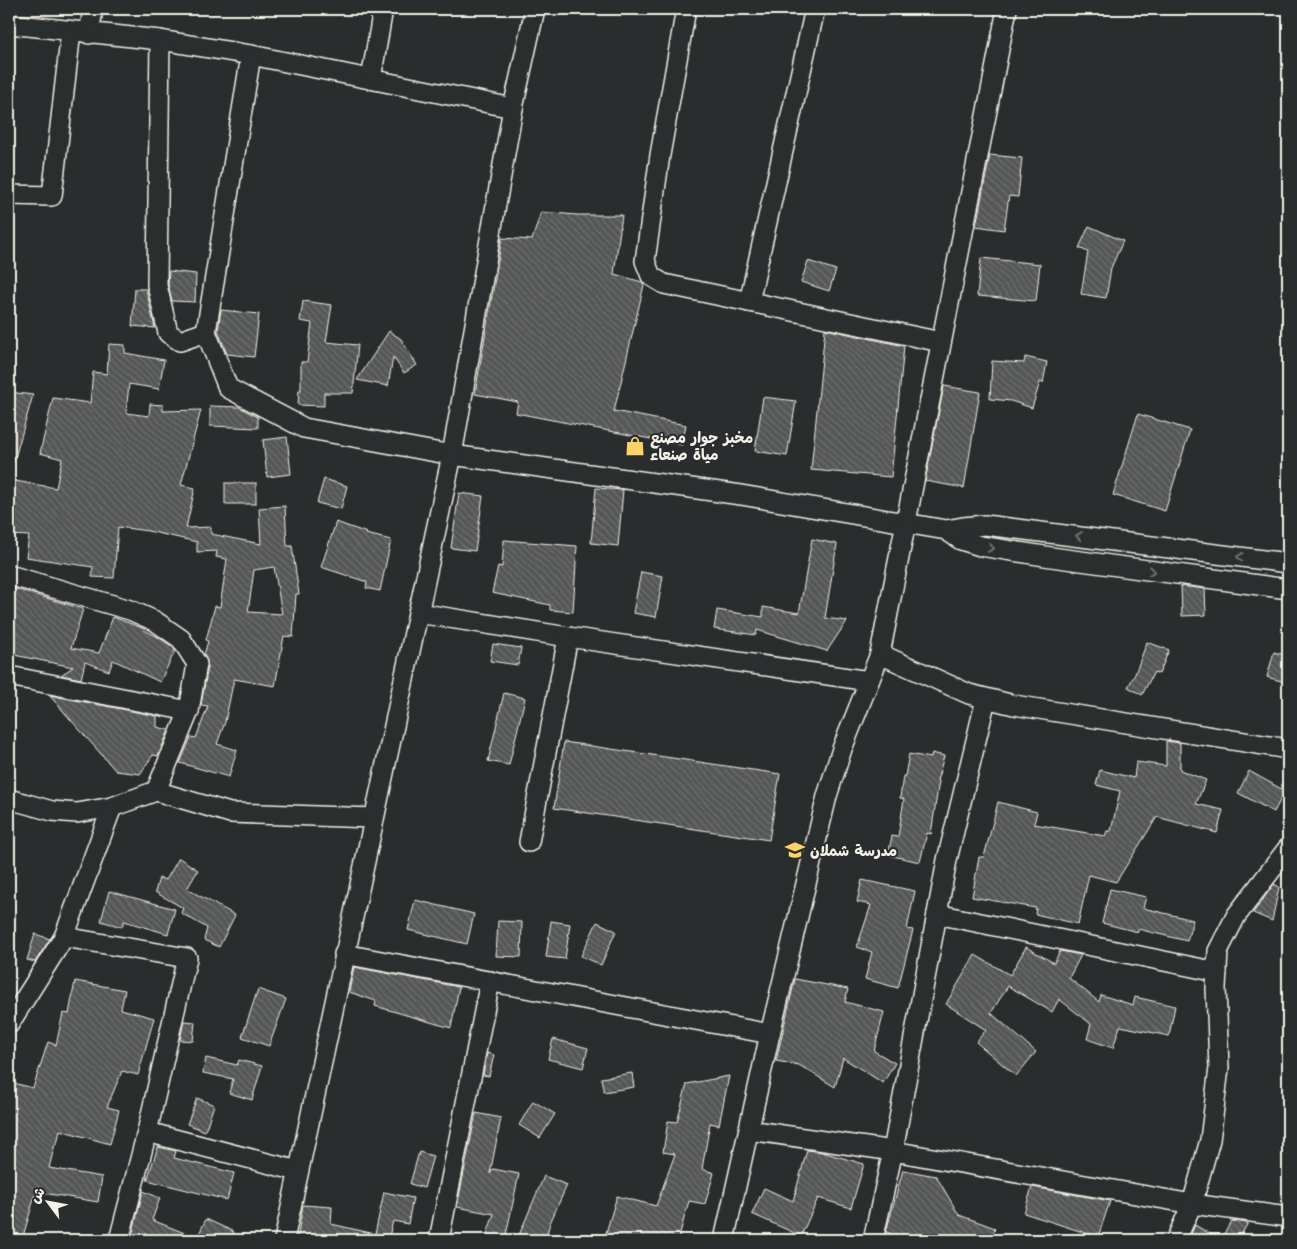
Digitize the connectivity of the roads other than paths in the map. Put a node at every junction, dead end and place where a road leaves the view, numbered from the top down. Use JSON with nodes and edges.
{"nodes":[{"id":1,"x":93,"y":9,"type":"edge"},
{"id":2,"x":383,"y":9,"type":"edge"},
{"id":3,"x":535,"y":9,"type":"edge"},
{"id":4,"x":686,"y":9,"type":"edge"},
{"id":5,"x":814,"y":9,"type":"edge"},
{"id":6,"x":1007,"y":9,"type":"edge"},
{"id":7,"x":9,"y":24,"type":"edge"},
{"id":8,"x":80,"y":32,"type":"junction"},
{"id":9,"x":160,"y":40,"type":"junction"},
{"id":10,"x":251,"y":55,"type":"junction"},
{"id":11,"x":371,"y":79,"type":"junction"},
{"id":12,"x":512,"y":108,"type":"junction"},
{"id":13,"x":9,"y":195,"type":"edge"},
{"id":14,"x":749,"y":302,"type":"junction"},
{"id":15,"x":206,"y":332,"type":"junction"},
{"id":16,"x":940,"y":342,"type":"junction"},
{"id":17,"x":452,"y":455,"type":"junction"},
{"id":18,"x":904,"y":523,"type":"junction"},
{"id":19,"x":946,"y":530,"type":"junction"},
{"id":20,"x":1288,"y":563,"type":"edge"},
{"id":21,"x":9,"y":575,"type":"edge"},
{"id":22,"x":1288,"y":588,"type":"edge"},
{"id":23,"x":418,"y":613,"type":"junction"},
{"id":24,"x":568,"y":637,"type":"junction"},
{"id":25,"x":880,"y":654,"type":"junction"},
{"id":26,"x":9,"y":676,"type":"edge"},
{"id":27,"x":869,"y":681,"type":"junction"},
{"id":28,"x":986,"y":699,"type":"junction"},
{"id":29,"x":189,"y":711,"type":"junction"},
{"id":30,"x":1288,"y":749,"type":"edge"},
{"id":31,"x":156,"y":791,"type":"junction"},
{"id":32,"x":9,"y":799,"type":"edge"},
{"id":33,"x":112,"y":806,"type":"junction"},
{"id":34,"x":373,"y":818,"type":"junction"},
{"id":35,"x":529,"y":842,"type":"dead end"},
{"id":36,"x":1288,"y":848,"type":"edge"},
{"id":37,"x":937,"y":914,"type":"junction"},
{"id":38,"x":64,"y":937,"type":"junction"},
{"id":39,"x":344,"y":954,"type":"junction"},
{"id":40,"x":1217,"y":972,"type":"junction"},
{"id":41,"x":490,"y":982,"type":"junction"},
{"id":42,"x":9,"y":1024,"type":"edge"},
{"id":43,"x":770,"y":1034,"type":"junction"},
{"id":44,"x":749,"y":1130,"type":"junction"},
{"id":45,"x":147,"y":1132,"type":"junction"},
{"id":46,"x":894,"y":1151,"type":"junction"},
{"id":47,"x":298,"y":1172,"type":"junction"},
{"id":48,"x":1192,"y":1204,"type":"junction"},
{"id":49,"x":1288,"y":1217,"type":"edge"},
{"id":50,"x":119,"y":1240,"type":"edge"},
{"id":51,"x":284,"y":1240,"type":"edge"},
{"id":52,"x":439,"y":1240,"type":"edge"},
{"id":53,"x":724,"y":1240,"type":"edge"},
{"id":54,"x":873,"y":1240,"type":"edge"},
{"id":55,"x":1176,"y":1240,"type":"edge"}],
"edges":[{"from":1,"to":8,"type":"street"},
{"from":2,"to":11,"type":"street"},
{"from":3,"to":12,"type":"street"},
{"from":4,"to":14,"type":"street"},
{"from":5,"to":14,"type":"street"},
{"from":6,"to":16,"type":"street"},
{"from":7,"to":8,"type":"street"},
{"from":8,"to":9,"type":"street"},
{"from":8,"to":13,"type":"street"},
{"from":9,"to":10,"type":"street"},
{"from":9,"to":15,"type":"street"},
{"from":10,"to":11,"type":"street"},
{"from":10,"to":15,"type":"street"},
{"from":11,"to":12,"type":"street"},
{"from":12,"to":17,"type":"street"},
{"from":14,"to":16,"type":"street"},
{"from":15,"to":17,"type":"street"},
{"from":16,"to":18,"type":"street"},
{"from":17,"to":18,"type":"street"},
{"from":17,"to":23,"type":"street"},
{"from":18,"to":19,"type":"street"},
{"from":18,"to":25,"type":"street"},
{"from":20,"to":19,"type":"street","one_way":true},
{"from":19,"to":22,"type":"street","one_way":true},
{"from":21,"to":29,"type":"street"},
{"from":23,"to":24,"type":"street"},
{"from":23,"to":34,"type":"street"},
{"from":24,"to":27,"type":"street"},
{"from":24,"to":35,"type":"street"},
{"from":25,"to":27,"type":"street"},
{"from":25,"to":28,"type":"street"},
{"from":26,"to":29,"type":"street"},
{"from":27,"to":43,"type":"street"},
{"from":28,"to":30,"type":"street"},
{"from":28,"to":37,"type":"street"},
{"from":29,"to":31,"type":"street"},
{"from":31,"to":33,"type":"street"},
{"from":31,"to":34,"type":"street"},
{"from":32,"to":33,"type":"street"},
{"from":33,"to":38,"type":"street"},
{"from":34,"to":39,"type":"street"},
{"from":36,"to":40,"type":"street"},
{"from":37,"to":40,"type":"street"},
{"from":37,"to":46,"type":"street"},
{"from":38,"to":42,"type":"street"},
{"from":38,"to":45,"type":"street"},
{"from":39,"to":41,"type":"street"},
{"from":39,"to":47,"type":"street"},
{"from":40,"to":48,"type":"street"},
{"from":41,"to":43,"type":"street"},
{"from":41,"to":52,"type":"street"},
{"from":43,"to":44,"type":"street"},
{"from":44,"to":46,"type":"street"},
{"from":44,"to":53,"type":"street"},
{"from":45,"to":47,"type":"street"},
{"from":45,"to":50,"type":"street"},
{"from":46,"to":48,"type":"street"},
{"from":46,"to":54,"type":"street"},
{"from":47,"to":51,"type":"street"},
{"from":48,"to":49,"type":"street"},
{"from":48,"to":55,"type":"street"}]}
